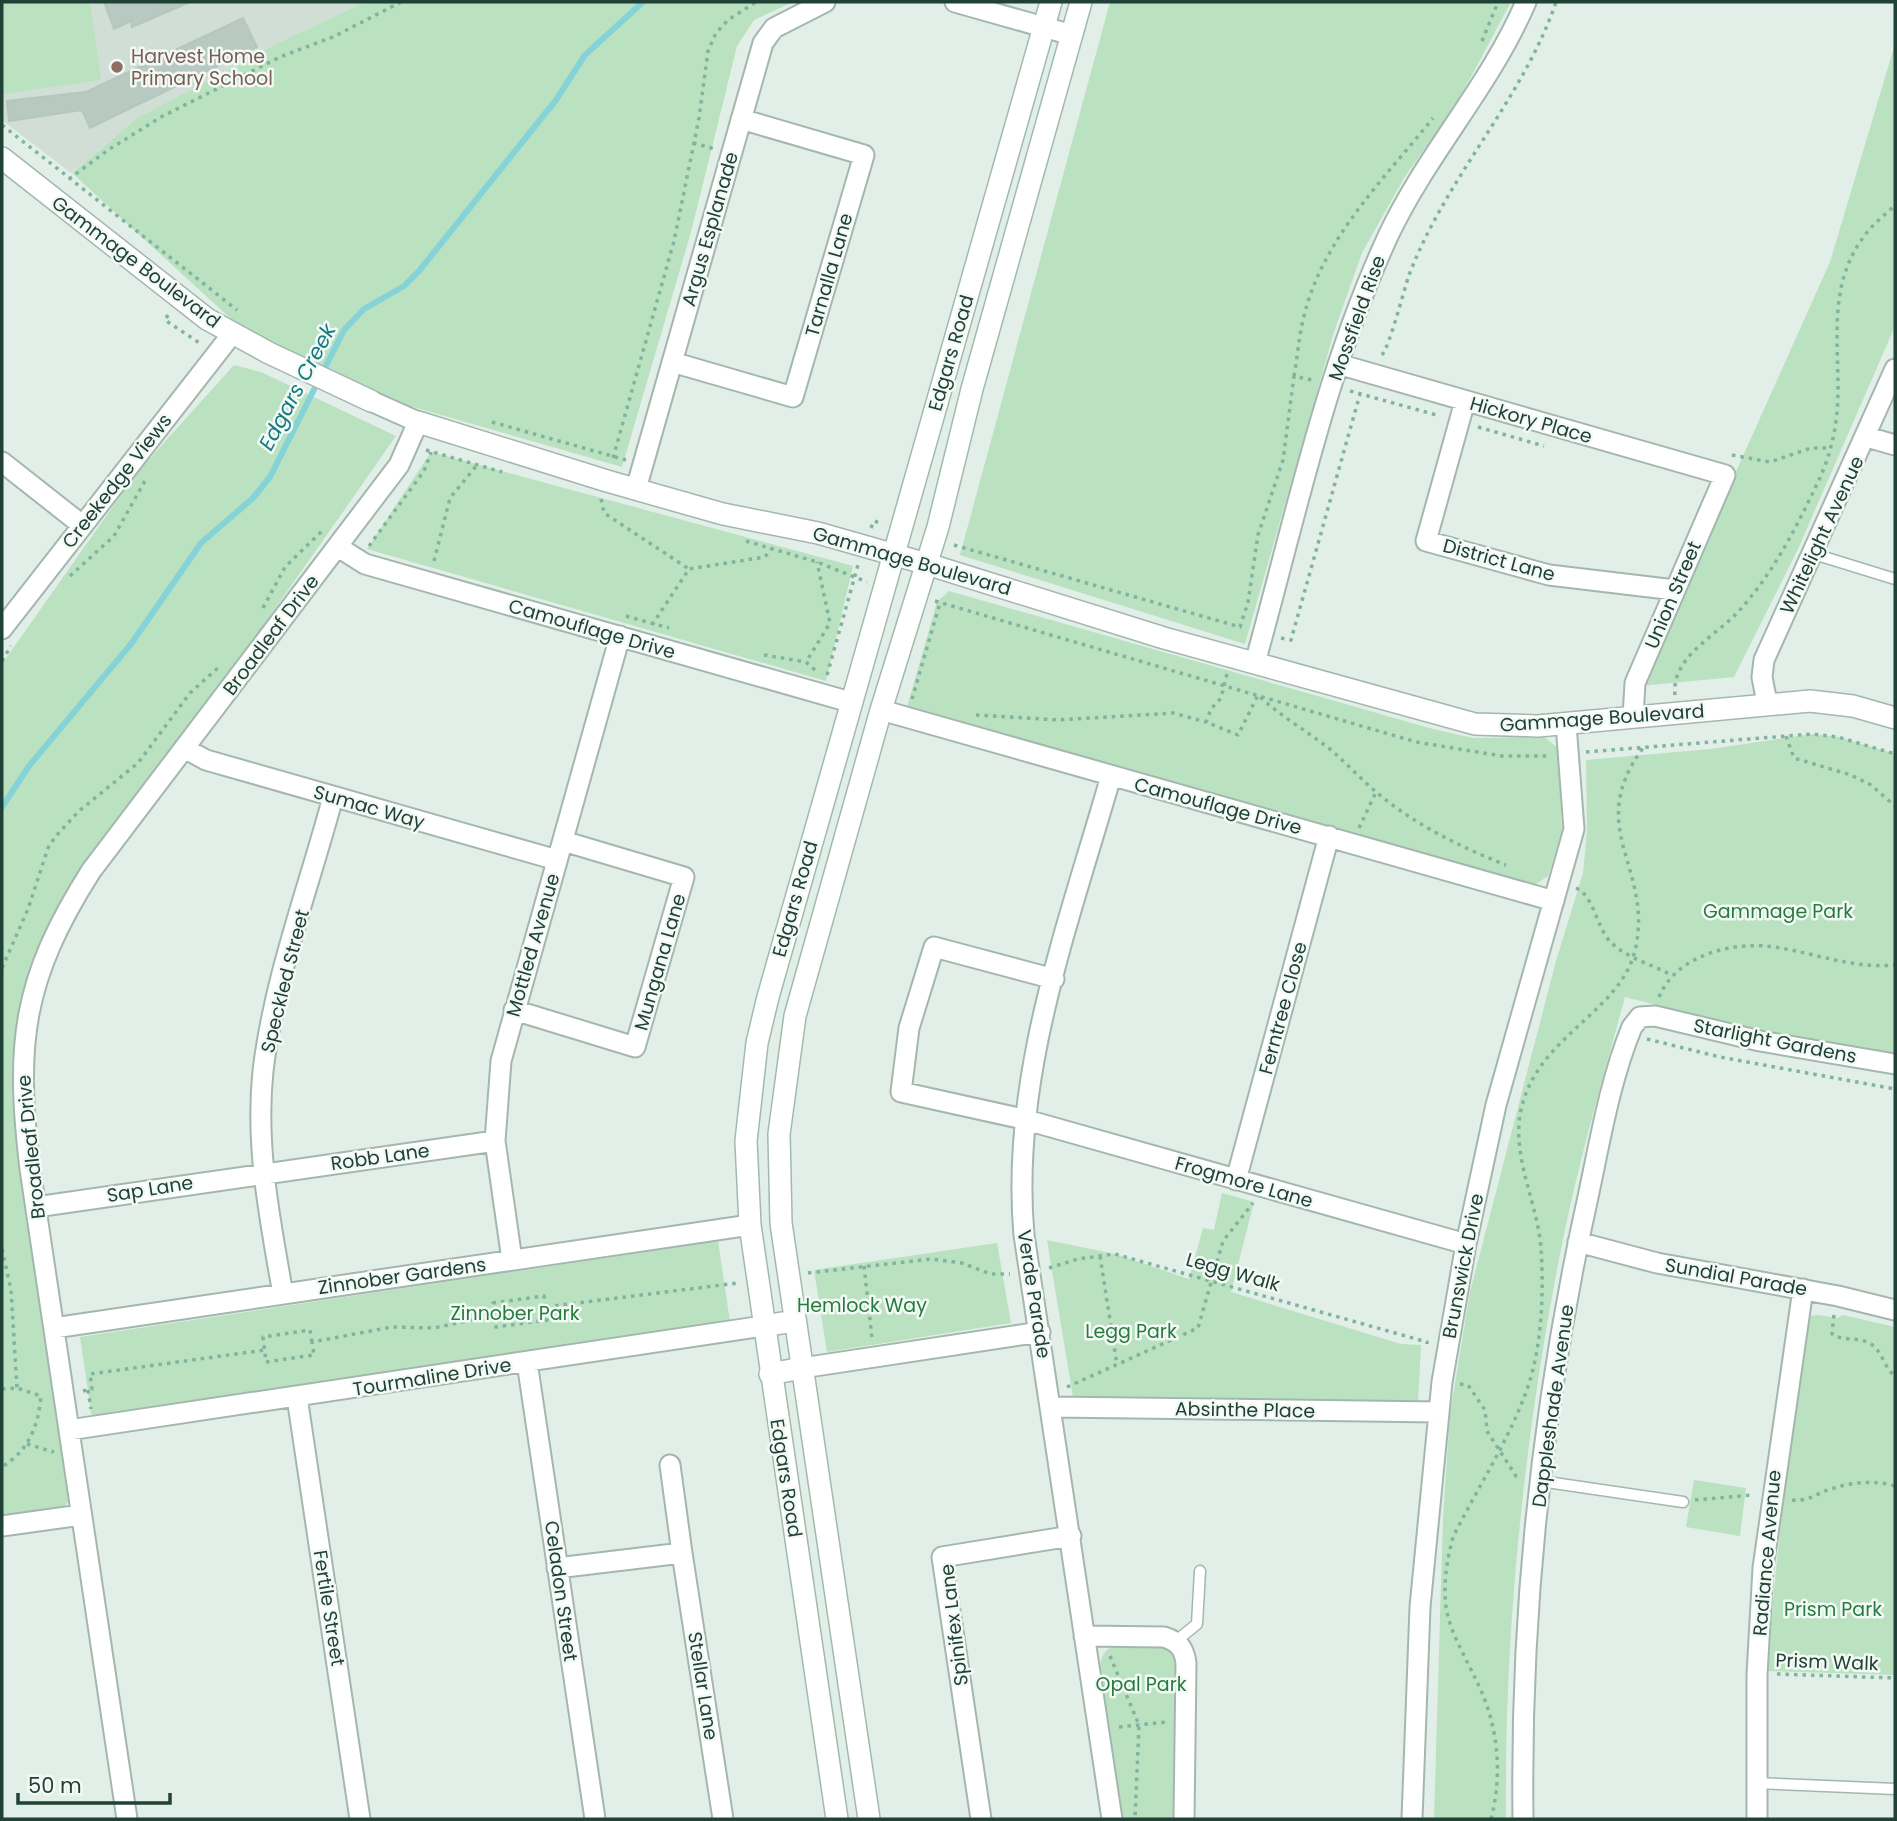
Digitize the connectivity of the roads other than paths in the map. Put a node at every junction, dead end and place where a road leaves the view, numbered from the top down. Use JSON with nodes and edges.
{"nodes":[{"id":1,"x":825,"y":2,"type":"edge"},
{"id":2,"x":955,"y":2,"type":"edge"},
{"id":3,"x":1051,"y":2,"type":"edge"},
{"id":4,"x":1081,"y":2,"type":"edge"},
{"id":5,"x":1526,"y":2,"type":"edge"},
{"id":6,"x":1043,"y":27,"type":"junction"},
{"id":7,"x":1072,"y":35,"type":"junction"},
{"id":8,"x":741,"y":119,"type":"junction"},
{"id":9,"x":2,"y":159,"type":"edge"},
{"id":10,"x":232,"y":334,"type":"junction"},
{"id":11,"x":672,"y":362,"type":"junction"},
{"id":12,"x":1338,"y":364,"type":"junction"},
{"id":13,"x":1895,"y":369,"type":"edge"},
{"id":14,"x":371,"y":401,"type":"joint"},
{"id":15,"x":1465,"y":401,"type":"junction"},
{"id":16,"x":418,"y":422,"type":"junction"},
{"id":17,"x":1867,"y":437,"type":"junction"},
{"id":18,"x":1895,"y":445,"type":"edge"},
{"id":19,"x":2,"y":462,"type":"edge"},
{"id":20,"x":1724,"y":475,"type":"joint"},
{"id":21,"x":636,"y":489,"type":"junction"},
{"id":22,"x":82,"y":525,"type":"junction"},
{"id":23,"x":338,"y":547,"type":"junction"},
{"id":24,"x":1814,"y":554,"type":"junction"},
{"id":25,"x":893,"y":555,"type":"junction"},
{"id":26,"x":927,"y":564,"type":"junction"},
{"id":27,"x":1895,"y":579,"type":"edge"},
{"id":28,"x":1675,"y":590,"type":"junction"},
{"id":29,"x":2,"y":629,"type":"edge"},
{"id":30,"x":621,"y":636,"type":"junction"},
{"id":31,"x":1255,"y":663,"type":"junction"},
{"id":32,"x":850,"y":702,"type":"junction"},
{"id":33,"x":1766,"y":704,"type":"junction"},
{"id":34,"x":881,"y":710,"type":"junction"},
{"id":35,"x":1633,"y":717,"type":"junction"},
{"id":36,"x":1895,"y":718,"type":"edge"},
{"id":37,"x":1566,"y":724,"type":"junction"},
{"id":38,"x":184,"y":748,"type":"junction"},
{"id":39,"x":1111,"y":776,"type":"junction"},
{"id":40,"x":333,"y":797,"type":"junction"},
{"id":41,"x":1329,"y":836,"type":"junction"},
{"id":42,"x":560,"y":851,"type":"junction"},
{"id":43,"x":1557,"y":892,"type":"junction"},
{"id":44,"x":1054,"y":979,"type":"junction"},
{"id":45,"x":514,"y":1010,"type":"junction"},
{"id":46,"x":1654,"y":1016,"type":"joint"},
{"id":47,"x":1895,"y":1064,"type":"edge"},
{"id":48,"x":1023,"y":1119,"type":"junction"},
{"id":49,"x":495,"y":1141,"type":"junction"},
{"id":50,"x":264,"y":1172,"type":"junction"},
{"id":51,"x":1236,"y":1180,"type":"junction"},
{"id":52,"x":36,"y":1207,"type":"junction"},
{"id":53,"x":750,"y":1225,"type":"junction"},
{"id":54,"x":1578,"y":1242,"type":"junction"},
{"id":55,"x":1466,"y":1244,"type":"junction"},
{"id":56,"x":512,"y":1260,"type":"junction"},
{"id":57,"x":1803,"y":1289,"type":"junction"},
{"id":58,"x":283,"y":1294,"type":"junction"},
{"id":59,"x":1895,"y":1310,"type":"edge"},
{"id":60,"x":795,"y":1321,"type":"junction"},
{"id":61,"x":763,"y":1326,"type":"junction"},
{"id":62,"x":54,"y":1328,"type":"junction"},
{"id":63,"x":1040,"y":1332,"type":"junction"},
{"id":64,"x":527,"y":1363,"type":"junction"},
{"id":65,"x":802,"y":1368,"type":"junction"},
{"id":66,"x":770,"y":1374,"type":"junction"},
{"id":67,"x":297,"y":1397,"type":"junction"},
{"id":68,"x":1062,"y":1408,"type":"junction"},
{"id":69,"x":1438,"y":1412,"type":"junction"},
{"id":70,"x":69,"y":1430,"type":"junction"},
{"id":71,"x":670,"y":1465,"type":"dead end"},
{"id":72,"x":1541,"y":1481,"type":"junction"},
{"id":73,"x":1683,"y":1502,"type":"dead end"},
{"id":74,"x":81,"y":1515,"type":"junction"},
{"id":75,"x":2,"y":1526,"type":"edge"},
{"id":76,"x":1071,"y":1536,"type":"junction"},
{"id":77,"x":682,"y":1553,"type":"junction"},
{"id":78,"x":557,"y":1568,"type":"junction"},
{"id":79,"x":1200,"y":1571,"type":"dead end"},
{"id":80,"x":1084,"y":1636,"type":"junction"},
{"id":81,"x":1176,"y":1641,"type":"junction"},
{"id":82,"x":1757,"y":1783,"type":"junction"},
{"id":83,"x":1895,"y":1789,"type":"edge"},
{"id":84,"x":127,"y":1819,"type":"edge"},
{"id":85,"x":360,"y":1819,"type":"edge"},
{"id":86,"x":595,"y":1819,"type":"edge"},
{"id":87,"x":723,"y":1819,"type":"edge"},
{"id":88,"x":837,"y":1819,"type":"edge"},
{"id":89,"x":869,"y":1819,"type":"edge"},
{"id":90,"x":981,"y":1819,"type":"edge"},
{"id":91,"x":1112,"y":1819,"type":"edge"},
{"id":92,"x":1184,"y":1819,"type":"edge"},
{"id":93,"x":1412,"y":1819,"type":"edge"},
{"id":94,"x":1523,"y":1819,"type":"edge"},
{"id":95,"x":1757,"y":1819,"type":"edge"}],
"edges":[{"from":1,"to":8,"type":"street","name":"Argus Esplanade"},
{"from":2,"to":6,"type":"street"},
{"from":3,"to":6,"type":"main road","name":"Edgars Road"},
{"from":4,"to":7,"type":"main road","name":"Edgars Road"},
{"from":5,"to":12,"type":"street","name":"Mossfield Rise"},
{"from":6,"to":7,"type":"street"},
{"from":6,"to":25,"type":"main road","name":"Edgars Road"},
{"from":7,"to":26,"type":"main road","name":"Edgars Road"},
{"from":8,"to":11,"type":"street","name":"Argus Esplanade"},
{"from":8,"to":11,"type":"street","name":"Tarnalla Lane"},
{"from":9,"to":10,"type":"main road","name":"Gammage Boulevard"},
{"from":10,"to":14,"type":"main road","name":"Gammage Boulevard"},
{"from":10,"to":22,"type":"street","name":"Creekedge Views"},
{"from":11,"to":21,"type":"street","name":"Argus Esplanade"},
{"from":12,"to":15,"type":"street","name":"Hickory Place"},
{"from":12,"to":31,"type":"street","name":"Mossfield Rise"},
{"from":13,"to":17,"type":"street","name":"Whitelight Avenue"},
{"from":14,"to":16,"type":"street","name":"Gammage Boulevard"},
{"from":15,"to":20,"type":"street","name":"Hickory Place"},
{"from":15,"to":28,"type":"street","name":"District Lane"},
{"from":16,"to":21,"type":"main road","name":"Gammage Boulevard"},
{"from":16,"to":23,"type":"street","name":"Broadleaf Drive"},
{"from":17,"to":18,"type":"street"},
{"from":17,"to":24,"type":"street","name":"Whitelight Avenue"},
{"from":19,"to":22,"type":"street"},
{"from":20,"to":28,"type":"street","name":"Union Street"},
{"from":21,"to":25,"type":"main road","name":"Gammage Boulevard"},
{"from":22,"to":29,"type":"street","name":"Creekedge Views"},
{"from":23,"to":30,"type":"street","name":"Camouflage Drive"},
{"from":23,"to":38,"type":"street","name":"Broadleaf Drive"},
{"from":24,"to":27,"type":"lane"},
{"from":24,"to":33,"type":"street","name":"Whitelight Avenue"},
{"from":25,"to":26,"type":"main road","name":"Gammage Boulevard"},
{"from":25,"to":32,"type":"main road","name":"Edgars Road"},
{"from":26,"to":31,"type":"main road","name":"Gammage Boulevard"},
{"from":26,"to":34,"type":"main road","name":"Edgars Road"},
{"from":28,"to":35,"type":"street","name":"Union Street"},
{"from":30,"to":32,"type":"street","name":"Camouflage Drive"},
{"from":30,"to":42,"type":"street","name":"Mottled Avenue"},
{"from":31,"to":37,"type":"main road","name":"Gammage Boulevard"},
{"from":32,"to":53,"type":"main road","name":"Edgars Road"},
{"from":33,"to":35,"type":"main road","name":"Gammage Boulevard"},
{"from":33,"to":36,"type":"main road","name":"Gammage Boulevard"},
{"from":34,"to":39,"type":"street","name":"Camouflage Drive"},
{"from":34,"to":60,"type":"main road","name":"Edgars Road"},
{"from":35,"to":37,"type":"main road","name":"Gammage Boulevard"},
{"from":37,"to":43,"type":"street","name":"Brunswick Drive"},
{"from":38,"to":40,"type":"street","name":"Sumac Way"},
{"from":38,"to":52,"type":"street","name":"Broadleaf Drive"},
{"from":39,"to":41,"type":"street","name":"Camouflage Drive"},
{"from":39,"to":44,"type":"street","name":"Verde Parade"},
{"from":40,"to":42,"type":"street","name":"Sumac Way"},
{"from":40,"to":50,"type":"street","name":"Speckled Street"},
{"from":41,"to":43,"type":"street","name":"Camouflage Drive"},
{"from":41,"to":51,"type":"street","name":"Ferntree Close"},
{"from":42,"to":45,"type":"street","name":"Mottled Avenue"},
{"from":42,"to":45,"type":"street","name":"Mungana Lane"},
{"from":43,"to":55,"type":"street","name":"Brunswick Drive"},
{"from":44,"to":48,"type":"street","name":"Verde Parade"},
{"from":44,"to":48,"type":"street","name":"Frogmore Lane"},
{"from":45,"to":49,"type":"street","name":"Mottled Avenue"},
{"from":46,"to":47,"type":"street","name":"Starlight Gardens"},
{"from":46,"to":54,"type":"street","name":"Dappleshade Avenue"},
{"from":48,"to":51,"type":"street","name":"Frogmore Lane"},
{"from":48,"to":63,"type":"street","name":"Verde Parade"},
{"from":49,"to":50,"type":"street","name":"Robb Lane"},
{"from":49,"to":56,"type":"street","name":"Mottled Avenue"},
{"from":50,"to":52,"type":"street","name":"Sap Lane"},
{"from":50,"to":58,"type":"street","name":"Speckled Street"},
{"from":51,"to":55,"type":"street","name":"Frogmore Lane"},
{"from":52,"to":62,"type":"street","name":"Broadleaf Drive"},
{"from":53,"to":56,"type":"street","name":"Zinnober Gardens"},
{"from":53,"to":61,"type":"main road","name":"Edgars Road"},
{"from":54,"to":57,"type":"street","name":"Sundial Parade"},
{"from":54,"to":72,"type":"street","name":"Dappleshade Avenue"},
{"from":55,"to":69,"type":"street","name":"Brunswick Drive"},
{"from":56,"to":58,"type":"street","name":"Zinnober Gardens"},
{"from":57,"to":59,"type":"street","name":"Sundial Parade"},
{"from":57,"to":82,"type":"street","name":"Radiance Avenue"},
{"from":58,"to":62,"type":"street","name":"Zinnober Gardens"},
{"from":60,"to":61,"type":"main road","name":"Tourmaline Drive"},
{"from":60,"to":65,"type":"main road","name":"Edgars Road"},
{"from":61,"to":64,"type":"street","name":"Tourmaline Drive"},
{"from":61,"to":66,"type":"main road","name":"Edgars Road"},
{"from":62,"to":70,"type":"street","name":"Broadleaf Drive"},
{"from":63,"to":65,"type":"street"},
{"from":63,"to":68,"type":"street","name":"Verde Parade"},
{"from":64,"to":67,"type":"street","name":"Tourmaline Drive"},
{"from":64,"to":78,"type":"street","name":"Celadon Street"},
{"from":65,"to":66,"type":"main road"},
{"from":65,"to":89,"type":"main road","name":"Edgars Road"},
{"from":66,"to":88,"type":"main road","name":"Edgars Road"},
{"from":67,"to":70,"type":"street","name":"Tourmaline Drive"},
{"from":67,"to":85,"type":"street","name":"Fertile Street"},
{"from":68,"to":69,"type":"street","name":"Absinthe Place"},
{"from":68,"to":76,"type":"street","name":"Verde Parade"},
{"from":69,"to":93,"type":"street","name":"Brunswick Drive"},
{"from":70,"to":74,"type":"street","name":"Broadleaf Drive"},
{"from":71,"to":77,"type":"street","name":"Stellar Lane"},
{"from":72,"to":73,"type":"lane"},
{"from":72,"to":94,"type":"street","name":"Dappleshade Avenue"},
{"from":74,"to":75,"type":"street"},
{"from":74,"to":84,"type":"street","name":"Broadleaf Drive"},
{"from":76,"to":80,"type":"street","name":"Verde Parade"},
{"from":76,"to":90,"type":"street","name":"Spinifex Lane"},
{"from":77,"to":78,"type":"street"},
{"from":77,"to":87,"type":"street","name":"Stellar Lane"},
{"from":78,"to":86,"type":"street","name":"Celadon Street"},
{"from":79,"to":81,"type":"lane"},
{"from":80,"to":81,"type":"street"},
{"from":80,"to":91,"type":"street","name":"Verde Parade"},
{"from":81,"to":92,"type":"street"},
{"from":82,"to":83,"type":"lane"},
{"from":82,"to":95,"type":"street","name":"Radiance Avenue"}]}
